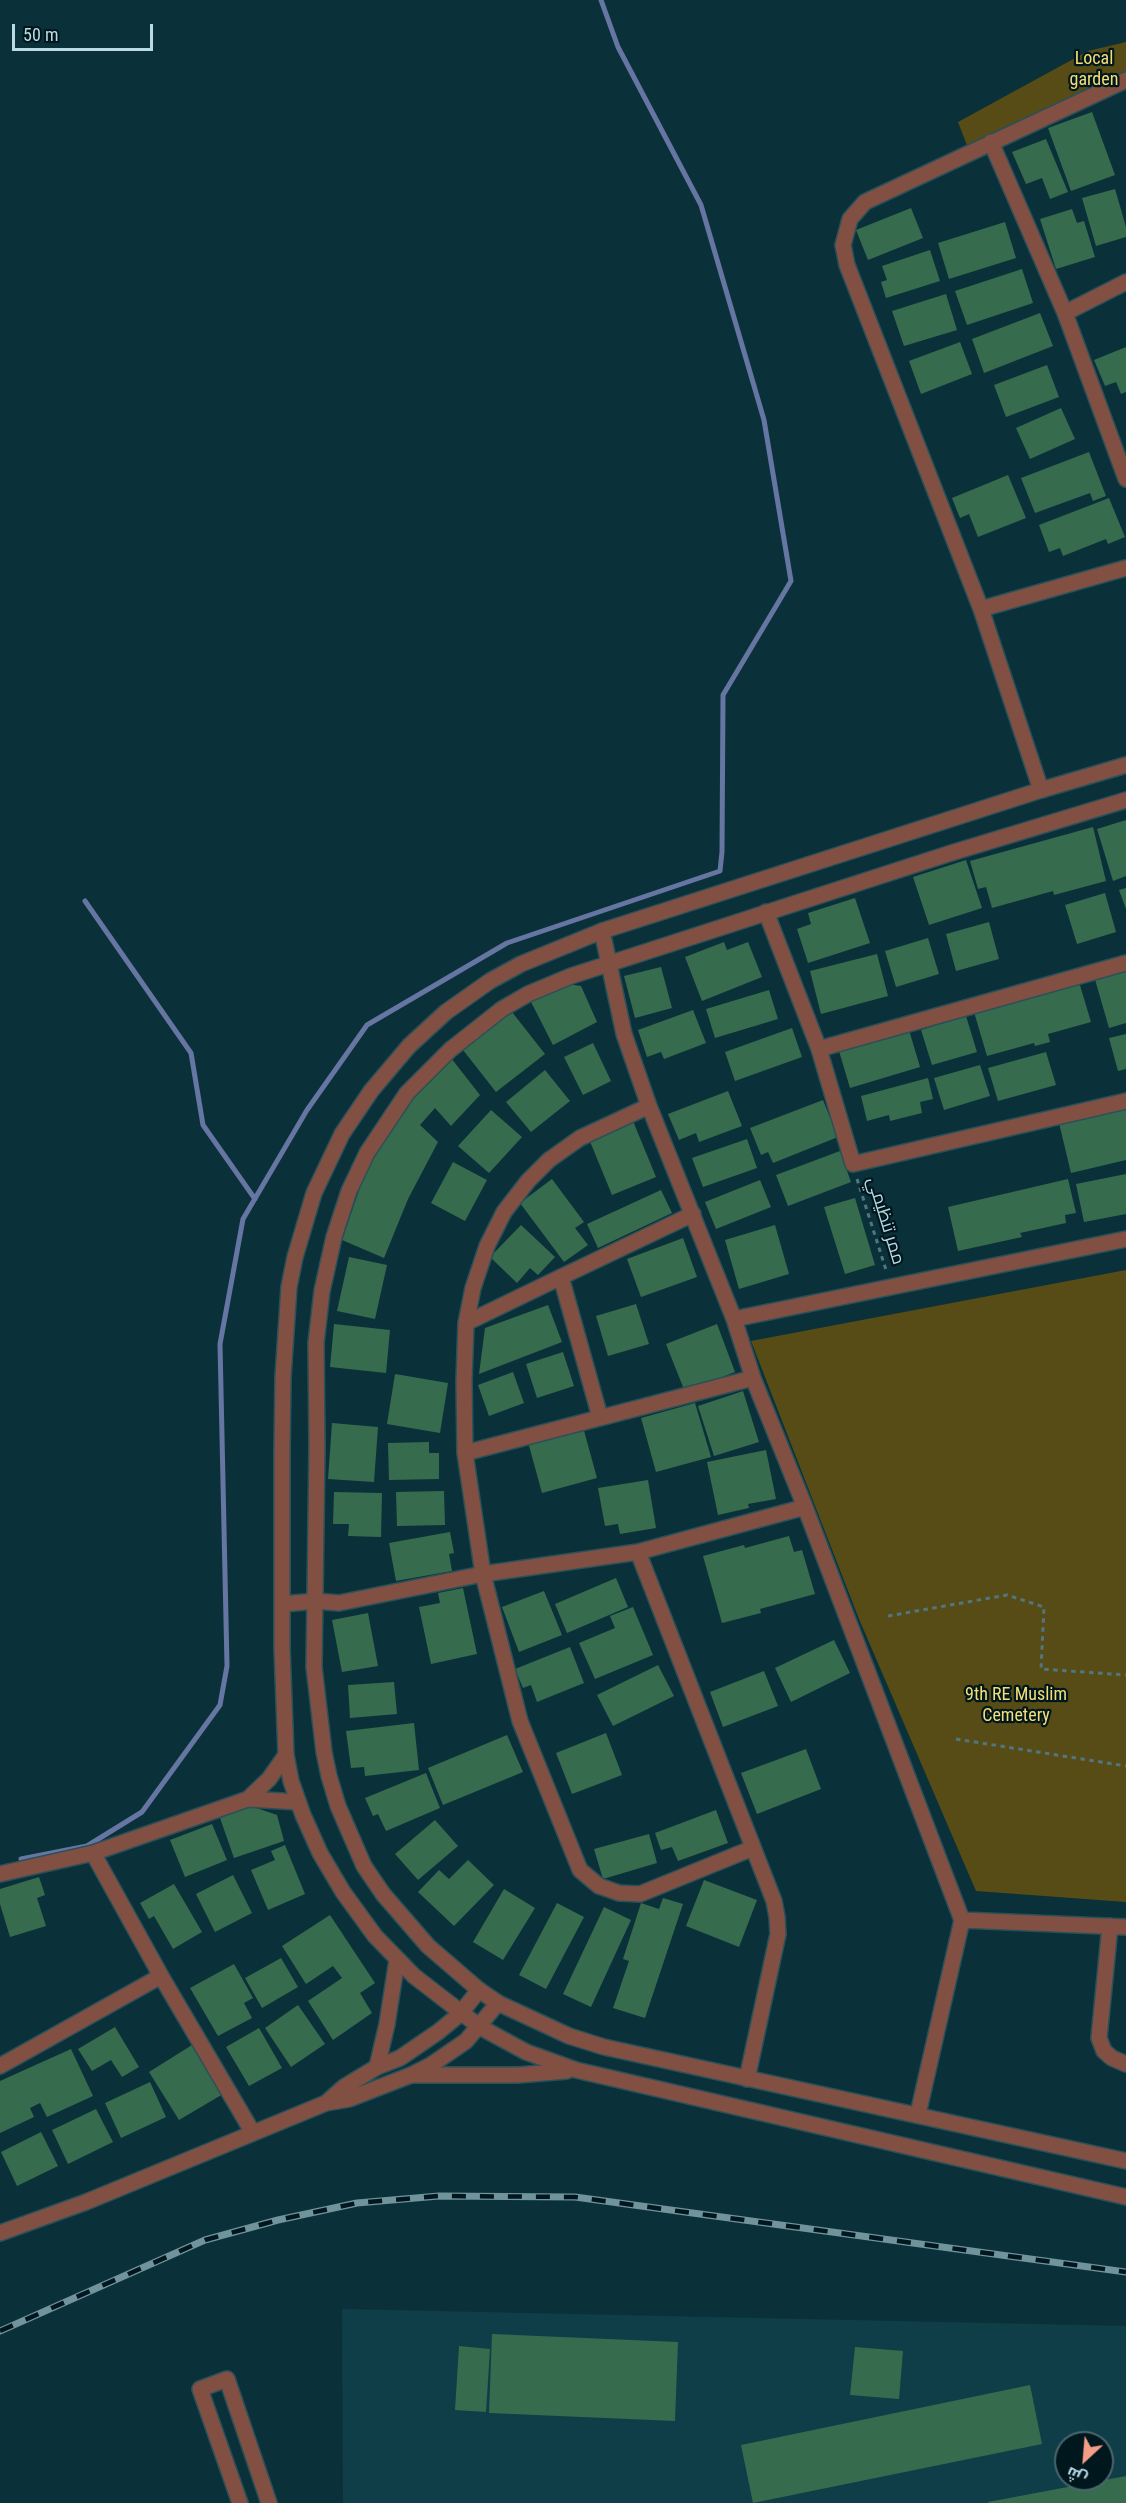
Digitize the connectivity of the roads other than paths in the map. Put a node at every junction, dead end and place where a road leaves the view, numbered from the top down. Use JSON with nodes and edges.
{"nodes":[{"id":1,"x":1126,"y":80,"type":"edge"},
{"id":2,"x":991,"y":142,"type":"junction"},
{"id":3,"x":1126,"y":282,"type":"edge"},
{"id":4,"x":1065,"y":313,"type":"junction"},
{"id":5,"x":1126,"y":479,"type":"edge"},
{"id":6,"x":1126,"y":568,"type":"edge"},
{"id":7,"x":981,"y":609,"type":"junction"},
{"id":8,"x":1126,"y":765,"type":"edge"},
{"id":9,"x":1041,"y":790,"type":"junction"},
{"id":10,"x":1126,"y":800,"type":"edge"},
{"id":11,"x":766,"y":912,"type":"junction"},
{"id":12,"x":602,"y":932,"type":"junction"},
{"id":13,"x":1126,"y":963,"type":"edge"},
{"id":14,"x":609,"y":964,"type":"junction"},
{"id":15,"x":819,"y":1049,"type":"junction"},
{"id":16,"x":1126,"y":1101,"type":"edge"},
{"id":17,"x":649,"y":1106,"type":"junction"},
{"id":18,"x":693,"y":1214,"type":"junction"},
{"id":19,"x":1126,"y":1239,"type":"edge"},
{"id":20,"x":561,"y":1277,"type":"junction"},
{"id":21,"x":734,"y":1319,"type":"junction"},
{"id":22,"x":466,"y":1323,"type":"junction"},
{"id":23,"x":753,"y":1378,"type":"junction"},
{"id":24,"x":600,"y":1416,"type":"junction"},
{"id":25,"x":465,"y":1453,"type":"junction"},
{"id":26,"x":805,"y":1507,"type":"junction"},
{"id":27,"x":638,"y":1552,"type":"junction"},
{"id":28,"x":483,"y":1574,"type":"junction"},
{"id":29,"x":316,"y":1601,"type":"junction"},
{"id":30,"x":283,"y":1604,"type":"junction"},
{"id":31,"x":286,"y":1755,"type":"junction"},
{"id":32,"x":248,"y":1799,"type":"junction"},
{"id":33,"x":298,"y":1802,"type":"junction"},
{"id":34,"x":753,"y":1848,"type":"junction"},
{"id":35,"x":93,"y":1853,"type":"junction"},
{"id":36,"x":0,"y":1874,"type":"edge"},
{"id":37,"x":962,"y":1920,"type":"junction"},
{"id":38,"x":1110,"y":1926,"type":"junction"},
{"id":39,"x":1126,"y":1927,"type":"edge"},
{"id":40,"x":397,"y":1960,"type":"junction"},
{"id":41,"x":161,"y":1976,"type":"junction"},
{"id":42,"x":479,"y":1990,"type":"junction"},
{"id":43,"x":498,"y":2003,"type":"junction"},
{"id":44,"x":460,"y":2014,"type":"junction"},
{"id":45,"x":480,"y":2027,"type":"junction"},
{"id":46,"x":1126,"y":2064,"type":"edge"},
{"id":47,"x":0,"y":2066,"type":"edge"},
{"id":48,"x":377,"y":2067,"type":"junction"},
{"id":49,"x":576,"y":2070,"type":"junction"},
{"id":50,"x":411,"y":2075,"type":"junction"},
{"id":51,"x":747,"y":2079,"type":"junction"},
{"id":52,"x":326,"y":2103,"type":"junction"},
{"id":53,"x":918,"y":2114,"type":"junction"},
{"id":54,"x":254,"y":2133,"type":"junction"},
{"id":55,"x":1126,"y":2161,"type":"edge"},
{"id":56,"x":1126,"y":2197,"type":"edge"},
{"id":57,"x":0,"y":2233,"type":"edge"},
{"id":58,"x":240,"y":2503,"type":"edge"},
{"id":59,"x":269,"y":2503,"type":"edge"}],
"edges":[{"from":1,"to":2,"type":"street"},
{"from":2,"to":4,"type":"street"},
{"from":2,"to":7,"type":"street"},
{"from":3,"to":4,"type":"street"},
{"from":4,"to":5,"type":"street"},
{"from":6,"to":7,"type":"street"},
{"from":7,"to":9,"type":"street"},
{"from":8,"to":9,"type":"street"},
{"from":9,"to":12,"type":"street"},
{"from":10,"to":11,"type":"street"},
{"from":11,"to":14,"type":"street"},
{"from":11,"to":15,"type":"street"},
{"from":12,"to":14,"type":"street"},
{"from":12,"to":30,"type":"street"},
{"from":13,"to":15,"type":"street"},
{"from":14,"to":17,"type":"street"},
{"from":14,"to":29,"type":"street"},
{"from":15,"to":16,"type":"street"},
{"from":17,"to":18,"type":"street"},
{"from":17,"to":22,"type":"street"},
{"from":18,"to":20,"type":"street"},
{"from":18,"to":21,"type":"street"},
{"from":19,"to":21,"type":"street"},
{"from":20,"to":22,"type":"street"},
{"from":20,"to":24,"type":"street"},
{"from":21,"to":23,"type":"street"},
{"from":22,"to":25,"type":"street"},
{"from":23,"to":24,"type":"street"},
{"from":23,"to":26,"type":"street"},
{"from":24,"to":25,"type":"street"},
{"from":25,"to":28,"type":"street"},
{"from":26,"to":27,"type":"street"},
{"from":26,"to":37,"type":"street"},
{"from":27,"to":28,"type":"street"},
{"from":27,"to":34,"type":"street"},
{"from":28,"to":29,"type":"street"},
{"from":28,"to":34,"type":"street"},
{"from":29,"to":30,"type":"street"},
{"from":29,"to":42,"type":"street"},
{"from":30,"to":31,"type":"street"},
{"from":31,"to":32,"type":"street"},
{"from":31,"to":33,"type":"street"},
{"from":32,"to":33,"type":"street"},
{"from":32,"to":35,"type":"street"},
{"from":33,"to":40,"type":"street"},
{"from":34,"to":51,"type":"street"},
{"from":35,"to":36,"type":"street"},
{"from":35,"to":41,"type":"street"},
{"from":37,"to":38,"type":"street"},
{"from":37,"to":53,"type":"street"},
{"from":38,"to":39,"type":"street"},
{"from":38,"to":46,"type":"street"},
{"from":40,"to":44,"type":"street"},
{"from":40,"to":48,"type":"street"},
{"from":41,"to":47,"type":"street"},
{"from":41,"to":54,"type":"street"},
{"from":42,"to":43,"type":"street"},
{"from":42,"to":44,"type":"street"},
{"from":43,"to":45,"type":"street"},
{"from":43,"to":51,"type":"street"},
{"from":44,"to":45,"type":"street"},
{"from":44,"to":48,"type":"street"},
{"from":45,"to":49,"type":"street"},
{"from":45,"to":50,"type":"street"},
{"from":48,"to":52,"type":"street"},
{"from":49,"to":50,"type":"street"},
{"from":49,"to":56,"type":"street"},
{"from":50,"to":52,"type":"street"},
{"from":51,"to":53,"type":"street"},
{"from":52,"to":54,"type":"street"},
{"from":53,"to":55,"type":"street"},
{"from":54,"to":57,"type":"street"},
{"from":58,"to":59,"type":"street"}]}
